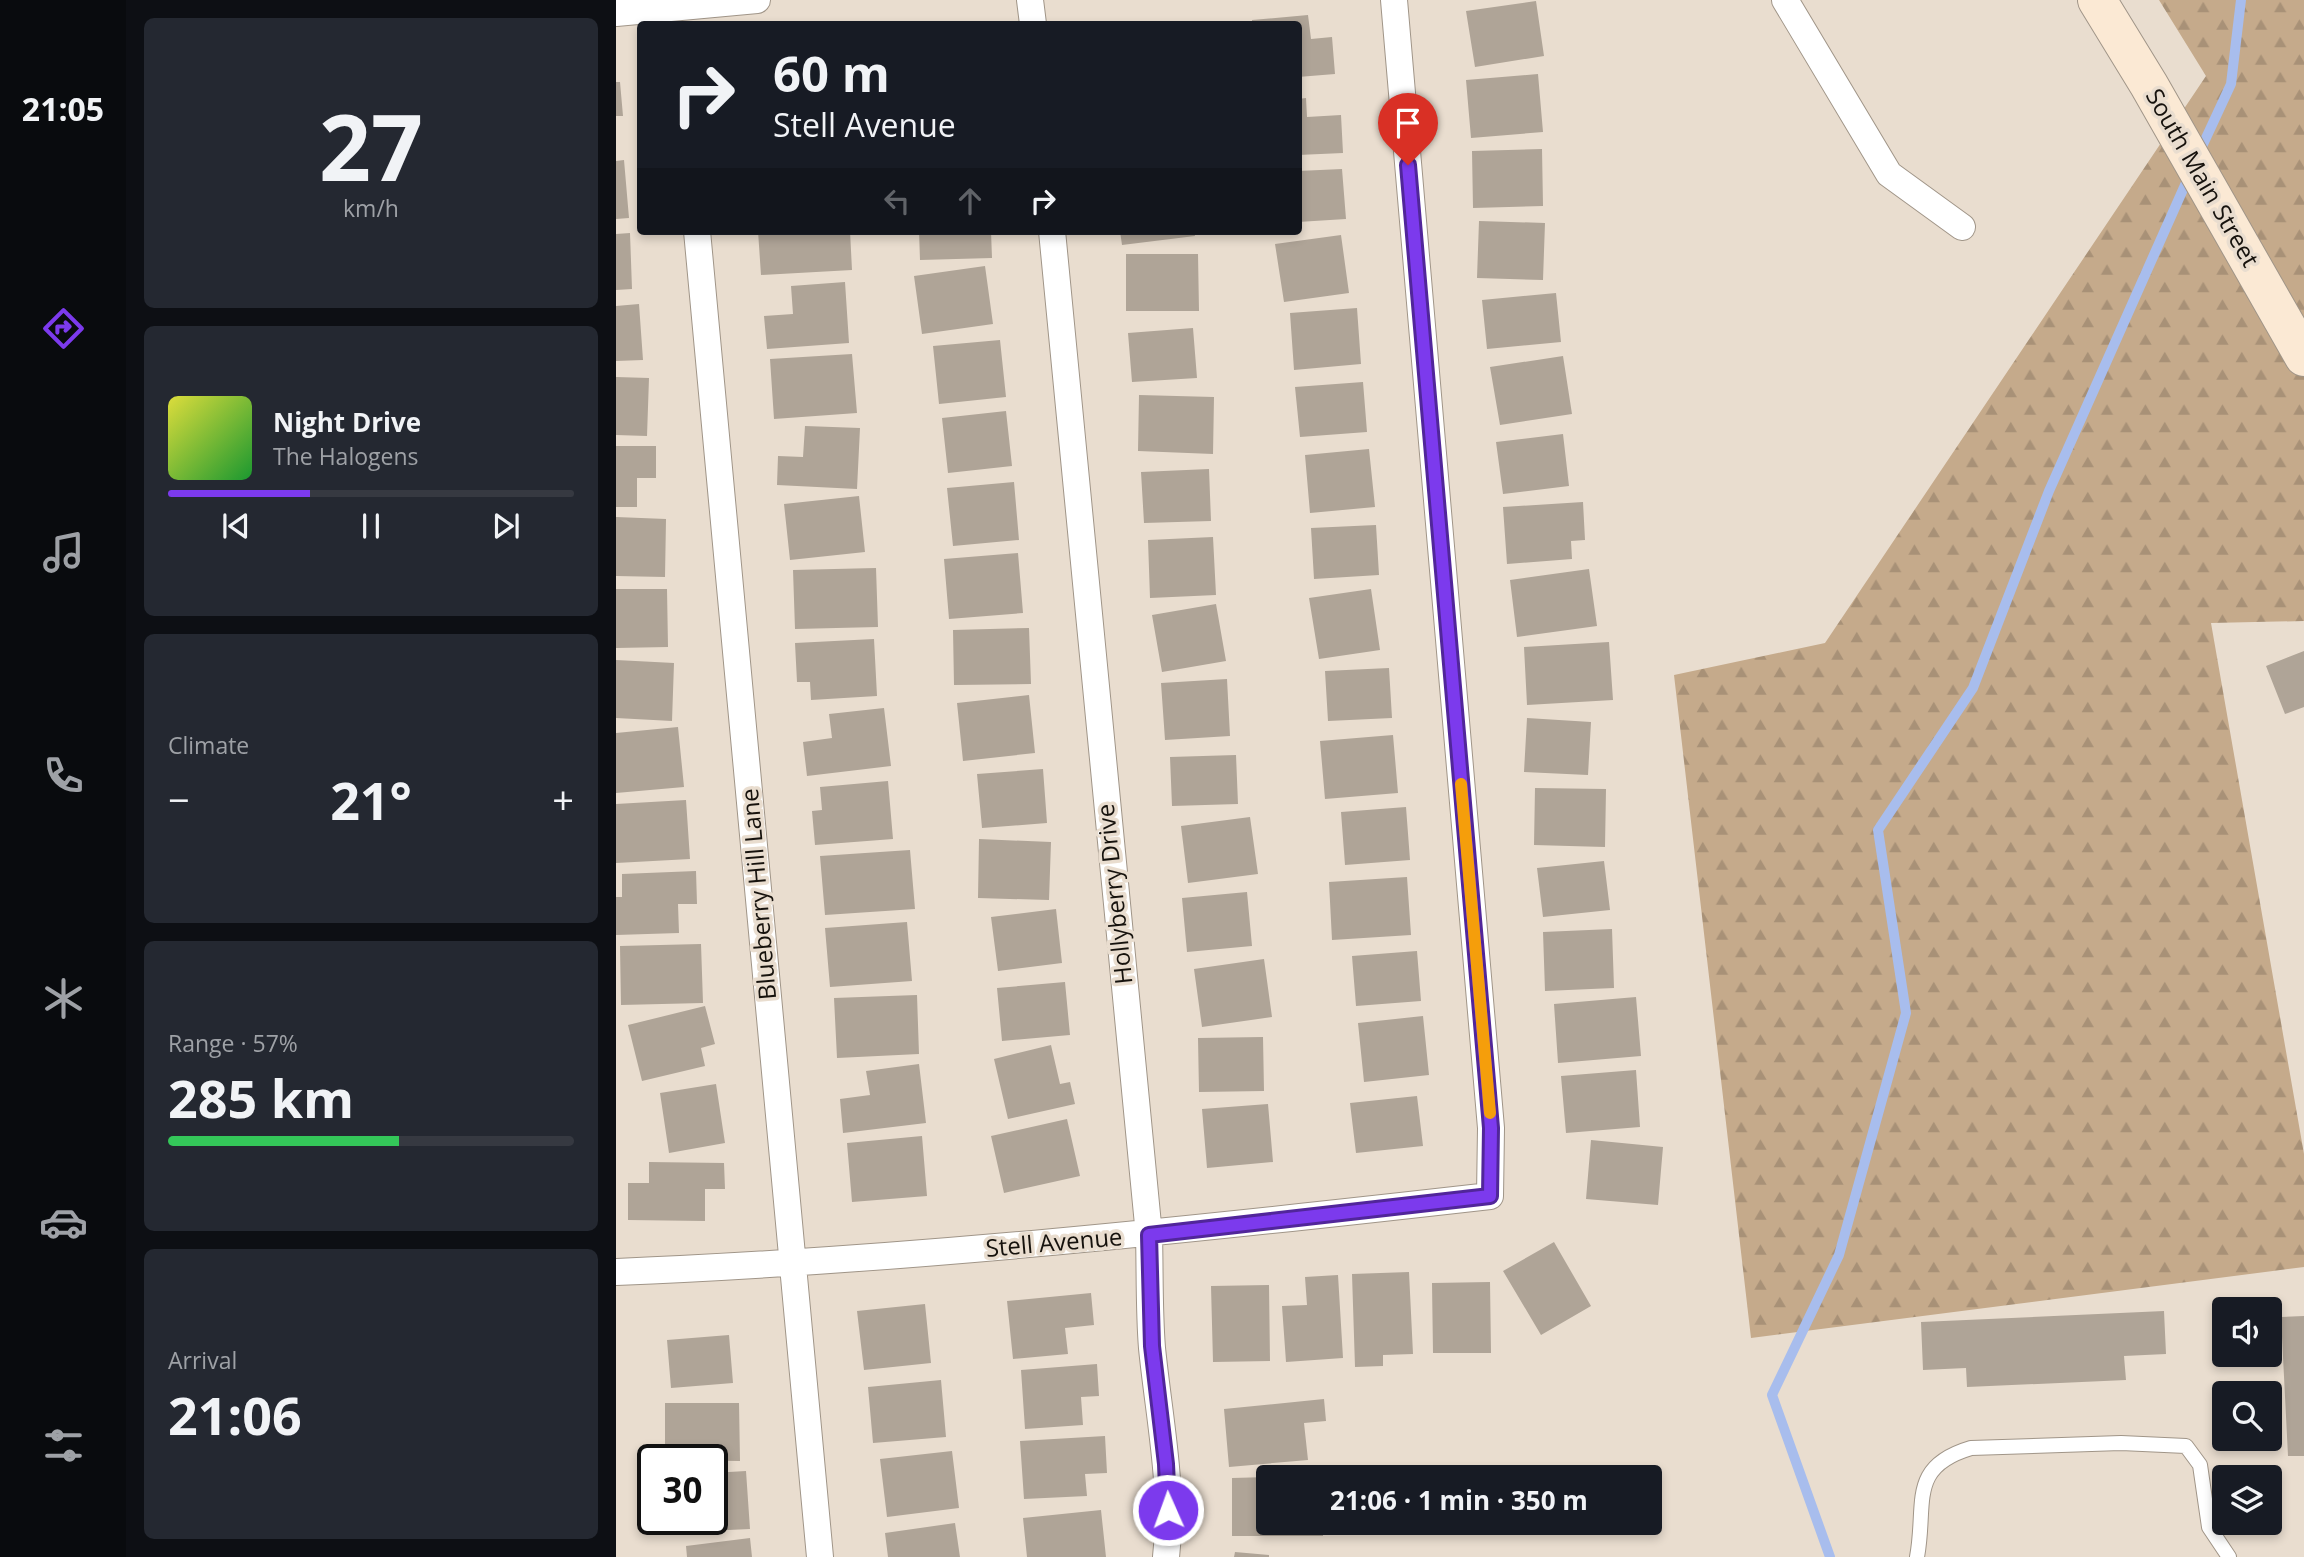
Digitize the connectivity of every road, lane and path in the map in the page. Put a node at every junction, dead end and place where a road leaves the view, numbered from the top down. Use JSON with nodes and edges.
{"nodes":[{"id":1,"x":757,"y":0,"type":"edge"},
{"id":2,"x":1030,"y":0,"type":"edge"},
{"id":3,"x":1394,"y":0,"type":"edge"},
{"id":4,"x":1785,"y":0,"type":"edge"},
{"id":5,"x":2097,"y":0,"type":"edge"},
{"id":6,"x":677,"y":11,"type":"edge"},
{"id":7,"x":616,"y":13,"type":"edge"},
{"id":8,"x":1032,"y":21,"type":"edge"},
{"id":9,"x":1962,"y":228,"type":"dead end"},
{"id":10,"x":697,"y":235,"type":"edge"},
{"id":11,"x":1052,"y":235,"type":"edge"},
{"id":12,"x":2300,"y":350,"type":"edge"},
{"id":13,"x":1149,"y":1235,"type":"junction"},
{"id":14,"x":794,"y":1265,"type":"junction"},
{"id":15,"x":616,"y":1272,"type":"edge"},
{"id":16,"x":820,"y":1557,"type":"edge"},
{"id":17,"x":1166,"y":1557,"type":"edge"},
{"id":18,"x":1917,"y":1557,"type":"edge"},
{"id":19,"x":2229,"y":1557,"type":"edge"}],
"edges":[{"from":1,"to":6,"type":"street"},
{"from":2,"to":8,"type":"street"},
{"from":3,"to":13,"type":"street","name":"Stell Avenue"},
{"from":4,"to":9,"type":"street"},
{"from":5,"to":12,"type":"main road","name":"South Main Street"},
{"from":6,"to":7,"type":"street"},
{"from":10,"to":14,"type":"street","name":"Blueberry Hill Lane"},
{"from":11,"to":13,"type":"street","name":"Hollyberry Drive"},
{"from":13,"to":14,"type":"street","name":"Stell Avenue"},
{"from":13,"to":17,"type":"street","name":"Hollyberry Drive"},
{"from":14,"to":15,"type":"street","name":"Stell Avenue"},
{"from":14,"to":16,"type":"street","name":"Blueberry Hill Lane"},
{"from":18,"to":19,"type":"lane"}]}
